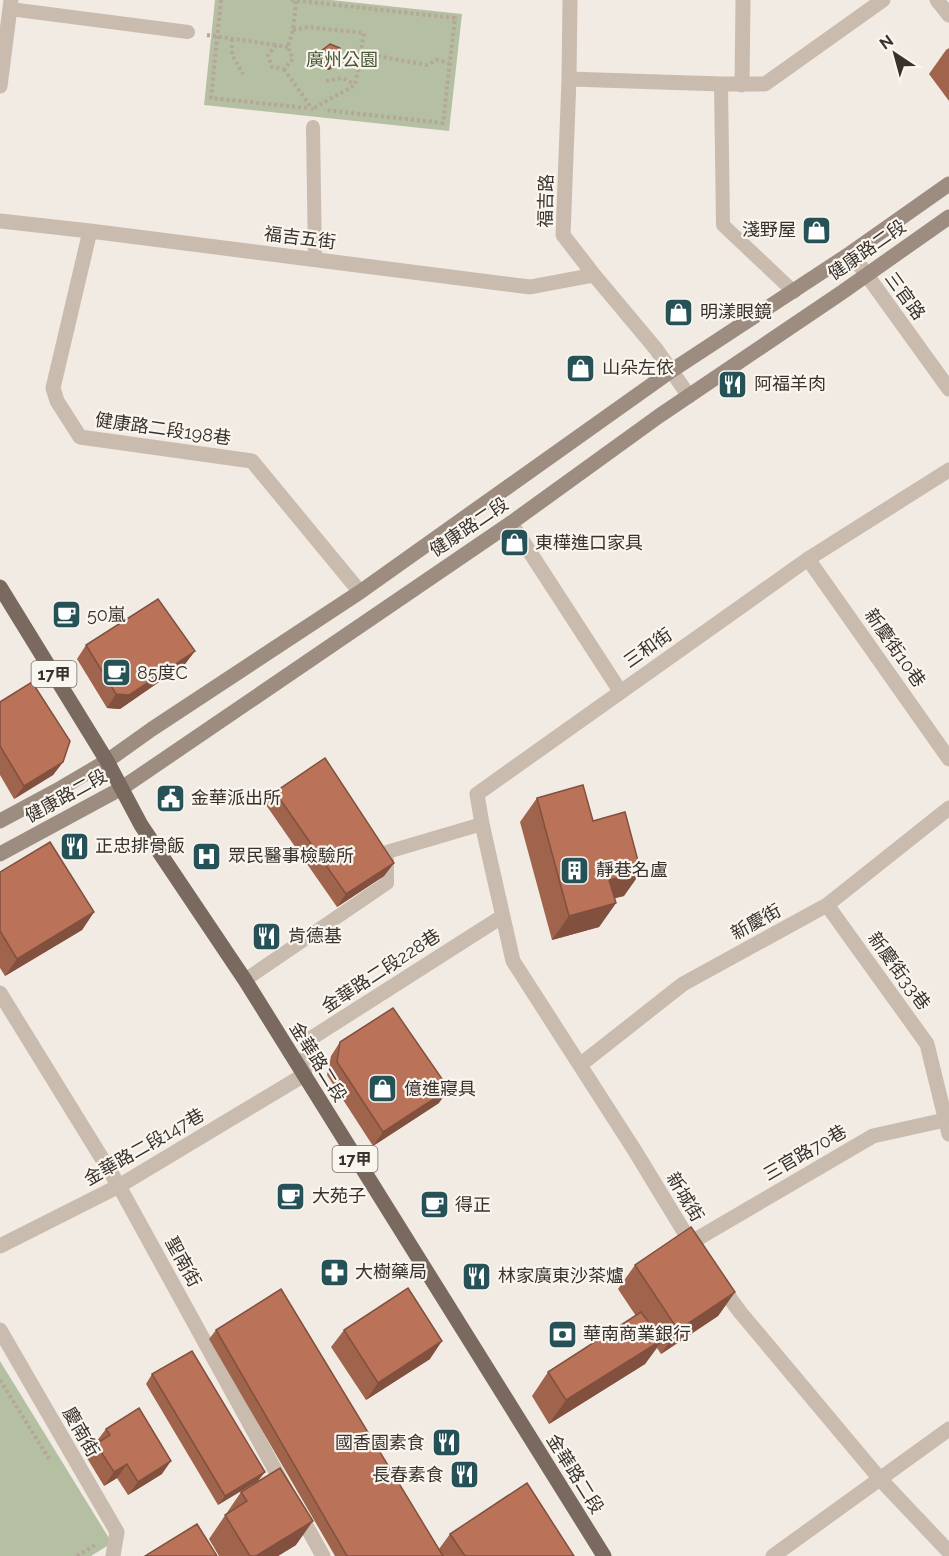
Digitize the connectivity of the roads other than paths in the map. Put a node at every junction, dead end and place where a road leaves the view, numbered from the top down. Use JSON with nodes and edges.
{"nodes":[{"id":1,"x":570,"y":0,"type":"edge"},
{"id":2,"x":743,"y":0,"type":"edge"},
{"id":3,"x":883,"y":0,"type":"edge"},
{"id":4,"x":937,"y":0,"type":"edge"},
{"id":5,"x":11,"y":4,"type":"edge"},
{"id":6,"x":949,"y":15,"type":"edge"},
{"id":7,"x":188,"y":32,"type":"dead end"},
{"id":8,"x":569,"y":79,"type":"junction"},
{"id":9,"x":721,"y":84,"type":"junction"},
{"id":10,"x":741,"y":85,"type":"junction"},
{"id":11,"x":0,"y":86,"type":"edge"},
{"id":12,"x":313,"y":127,"type":"dead end"},
{"id":13,"x":949,"y":184,"type":"edge"},
{"id":14,"x":949,"y":217,"type":"edge"},
{"id":15,"x":0,"y":221,"type":"edge"},
{"id":16,"x":90,"y":231,"type":"junction"},
{"id":17,"x":851,"y":253,"type":"junction"},
{"id":18,"x":315,"y":260,"type":"junction"},
{"id":19,"x":594,"y":275,"type":"junction"},
{"id":20,"x":866,"y":275,"type":"junction"},
{"id":21,"x":794,"y":292,"type":"junction"},
{"id":22,"x":671,"y":371,"type":"junction"},
{"id":23,"x":949,"y":389,"type":"edge"},
{"id":24,"x":689,"y":396,"type":"junction"},
{"id":25,"x":949,"y":470,"type":"edge"},
{"id":26,"x":511,"y":523,"type":"junction"},
{"id":27,"x":808,"y":559,"type":"junction"},
{"id":28,"x":0,"y":587,"type":"edge"},
{"id":29,"x":360,"y":592,"type":"junction"},
{"id":30,"x":620,"y":691,"type":"junction"},
{"id":31,"x":949,"y":759,"type":"edge"},
{"id":32,"x":107,"y":761,"type":"junction"},
{"id":33,"x":122,"y":788,"type":"junction"},
{"id":34,"x":949,"y":808,"type":"edge"},
{"id":35,"x":0,"y":821,"type":"edge"},
{"id":36,"x":482,"y":824,"type":"junction"},
{"id":37,"x":0,"y":854,"type":"edge"},
{"id":38,"x":827,"y":905,"type":"junction"},
{"id":39,"x":503,"y":916,"type":"junction"},
{"id":40,"x":245,"y":980,"type":"junction"},
{"id":41,"x":0,"y":993,"type":"edge"},
{"id":42,"x":580,"y":1065,"type":"junction"},
{"id":43,"x":304,"y":1075,"type":"junction"},
{"id":44,"x":948,"y":1124,"type":"edge"},
{"id":45,"x":119,"y":1186,"type":"junction"},
{"id":46,"x":690,"y":1243,"type":"junction"},
{"id":47,"x":0,"y":1246,"type":"edge"},
{"id":48,"x":0,"y":1330,"type":"edge"},
{"id":49,"x":949,"y":1429,"type":"edge"},
{"id":50,"x":880,"y":1479,"type":"junction"},
{"id":51,"x":949,"y":1552,"type":"edge"},
{"id":52,"x":113,"y":1556,"type":"edge"},
{"id":53,"x":323,"y":1556,"type":"edge"},
{"id":54,"x":604,"y":1556,"type":"edge"},
{"id":55,"x":773,"y":1556,"type":"edge"}],
"edges":[{"from":1,"to":8,"type":"street","name":"福吉路"},
{"from":2,"to":10,"type":"street"},
{"from":3,"to":10,"type":"street"},
{"from":4,"to":6,"type":"street"},
{"from":5,"to":7,"type":"lane"},
{"from":5,"to":11,"type":"street"},
{"from":8,"to":9,"type":"street"},
{"from":8,"to":19,"type":"street","name":"福吉路"},
{"from":9,"to":10,"type":"street"},
{"from":9,"to":21,"type":"lane"},
{"from":12,"to":18,"type":"lane"},
{"from":13,"to":17,"type":"street","name":"健康路二段"},
{"from":14,"to":20,"type":"street","name":"健康路二段"},
{"from":15,"to":16,"type":"street","name":"福吉五街"},
{"from":16,"to":18,"type":"street","name":"福吉五街"},
{"from":16,"to":29,"type":"street","name":"健康路二段198巷"},
{"from":17,"to":20,"type":"street","name":"三官路"},
{"from":17,"to":21,"type":"street","name":"健康路二段"},
{"from":18,"to":19,"type":"street","name":"福吉五街"},
{"from":19,"to":22,"type":"street","name":"福吉路"},
{"from":20,"to":23,"type":"street","name":"三官路"},
{"from":20,"to":24,"type":"street","name":"健康路二段"},
{"from":21,"to":22,"type":"street","name":"健康路二段"},
{"from":22,"to":24,"type":"street","name":"福吉路"},
{"from":22,"to":29,"type":"street","name":"健康路二段"},
{"from":24,"to":26,"type":"street","name":"健康路二段"},
{"from":25,"to":27,"type":"street","name":"三和街"},
{"from":26,"to":30,"type":"street"},
{"from":26,"to":33,"type":"street","name":"健康路二段"},
{"from":27,"to":30,"type":"street","name":"三和街"},
{"from":27,"to":31,"type":"street","name":"新慶街10巷"},
{"from":28,"to":32,"type":"main road","name":"金華路二段","number":"17甲"},
{"from":29,"to":32,"type":"street","name":"健康路二段"},
{"from":30,"to":36,"type":"street","name":"三和街"},
{"from":32,"to":33,"type":"main road","name":"金華路二段","number":"17甲"},
{"from":32,"to":35,"type":"street","name":"健康路二段"},
{"from":33,"to":37,"type":"street","name":"健康路二段"},
{"from":33,"to":40,"type":"main road","name":"金華路二段","number":"17甲"},
{"from":34,"to":38,"type":"street","name":"新慶街"},
{"from":36,"to":39,"type":"street","name":"三和街"},
{"from":36,"to":40,"type":"lane"},
{"from":38,"to":42,"type":"street","name":"新慶街"},
{"from":38,"to":44,"type":"street","name":"新慶街33巷"},
{"from":39,"to":42,"type":"street","name":"新城街"},
{"from":39,"to":43,"type":"street","name":"金華路二段228巷"},
{"from":40,"to":43,"type":"main road","name":"金華路二段","number":"17甲"},
{"from":41,"to":45,"type":"street","name":"聖南街"},
{"from":42,"to":46,"type":"street","name":"新城街"},
{"from":43,"to":45,"type":"street","name":"金華路二段147巷"},
{"from":43,"to":54,"type":"main road","name":"金華路二段","number":"17甲"},
{"from":44,"to":46,"type":"street","name":"三官路70巷"},
{"from":45,"to":47,"type":"street","name":"金華路二段147巷"},
{"from":45,"to":53,"type":"street","name":"聖南街"},
{"from":46,"to":50,"type":"street","name":"新城街"},
{"from":48,"to":52,"type":"street","name":"慶南街"},
{"from":49,"to":50,"type":"street"},
{"from":50,"to":51,"type":"street","name":"新城街"},
{"from":50,"to":55,"type":"street"}]}
